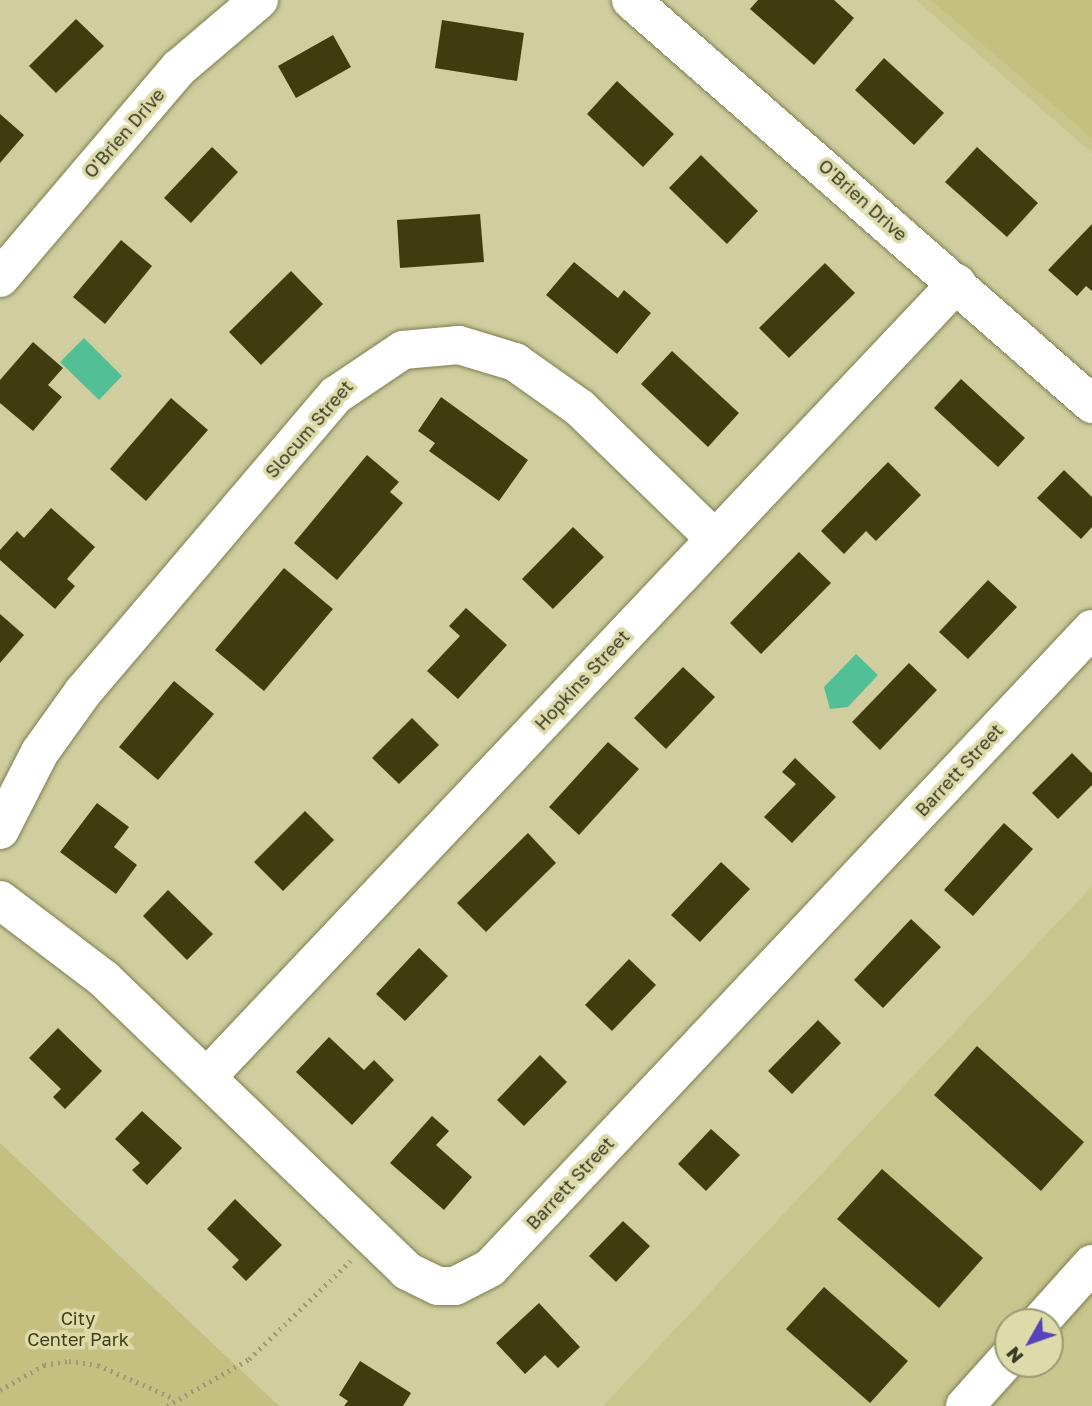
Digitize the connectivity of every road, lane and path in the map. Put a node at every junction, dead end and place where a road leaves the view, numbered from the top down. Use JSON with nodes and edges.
{"nodes":[{"id":1,"x":259,"y":0,"type":"edge"},
{"id":2,"x":631,"y":0,"type":"edge"},
{"id":3,"x":0,"y":278,"type":"edge"},
{"id":4,"x":957,"y":284,"type":"junction"},
{"id":5,"x":1092,"y":404,"type":"edge"},
{"id":6,"x":715,"y":539,"type":"junction"},
{"id":7,"x":1092,"y":629,"type":"edge"},
{"id":8,"x":0,"y":830,"type":"edge"},
{"id":9,"x":0,"y":900,"type":"edge"},
{"id":10,"x":207,"y":1077,"type":"junction"},
{"id":11,"x":358,"y":1253,"type":"dead end"},
{"id":12,"x":1092,"y":1264,"type":"edge"},
{"id":13,"x":1053,"y":1308,"type":"edge"},
{"id":14,"x":994,"y":1374,"type":"edge"},
{"id":15,"x":0,"y":1390,"type":"edge"},
{"id":16,"x":175,"y":1399,"type":"junction"},
{"id":17,"x":167,"y":1406,"type":"edge"},
{"id":18,"x":965,"y":1406,"type":"edge"}],
"edges":[{"from":1,"to":3,"type":"street","name":"O'Brien Drive"},
{"from":2,"to":4,"type":"street","name":"O'Brien Drive"},
{"from":4,"to":5,"type":"street","name":"O'Brien Drive"},
{"from":4,"to":6,"type":"street","name":"Hopkins Street"},
{"from":6,"to":8,"type":"street","name":"Slocum Street"},
{"from":6,"to":10,"type":"street","name":"Hopkins Street"},
{"from":7,"to":10,"type":"street","name":"Barrett Street"},
{"from":9,"to":10,"type":"street","name":"Barrett Street"},
{"from":11,"to":16,"type":"path"},
{"from":12,"to":13,"type":"street"},
{"from":14,"to":18,"type":"street"},
{"from":15,"to":16,"type":"path"},
{"from":16,"to":17,"type":"path"}]}
